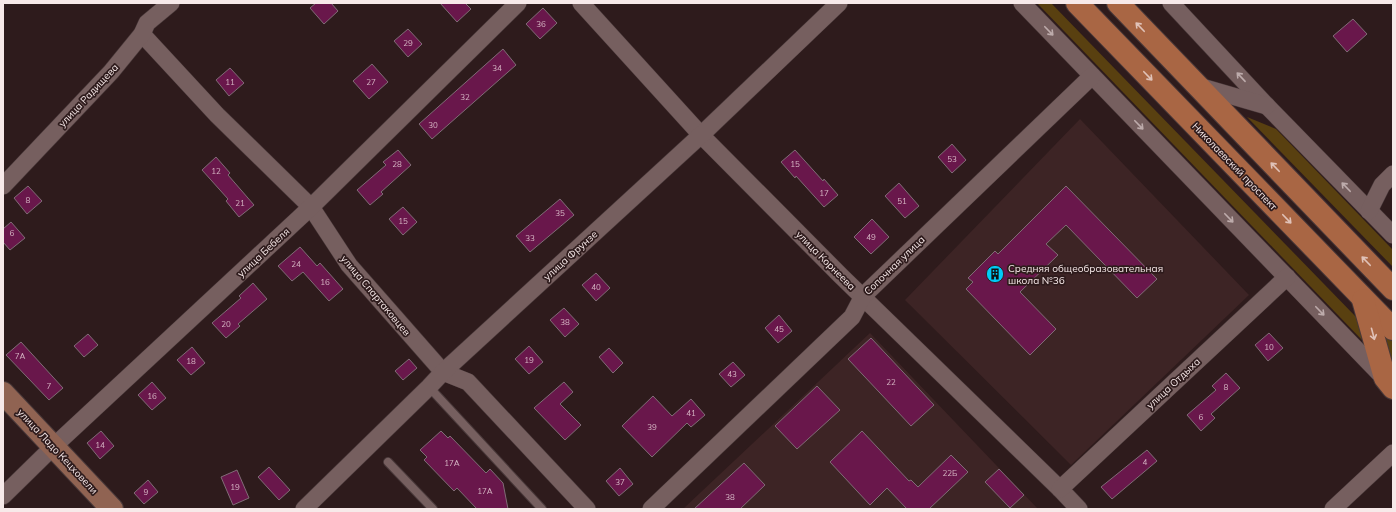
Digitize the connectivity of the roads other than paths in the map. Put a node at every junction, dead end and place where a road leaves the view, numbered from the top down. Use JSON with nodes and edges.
{"nodes":[{"id":1,"x":171,"y":3,"type":"edge"},
{"id":2,"x":518,"y":3,"type":"edge"},
{"id":3,"x":581,"y":3,"type":"edge"},
{"id":4,"x":839,"y":3,"type":"edge"},
{"id":5,"x":1022,"y":3,"type":"edge"},
{"id":6,"x":1077,"y":3,"type":"edge"},
{"id":7,"x":1118,"y":3,"type":"edge"},
{"id":8,"x":1175,"y":4,"type":"edge"},
{"id":9,"x":142,"y":34,"type":"junction"},
{"id":10,"x":1092,"y":76,"type":"junction"},
{"id":11,"x":1196,"y":86,"type":"junction"},
{"id":12,"x":1267,"y":106,"type":"junction"},
{"id":13,"x":701,"y":135,"type":"junction"},
{"id":14,"x":1393,"y":174,"type":"edge"},
{"id":15,"x":3,"y":186,"type":"edge"},
{"id":16,"x":311,"y":207,"type":"junction"},
{"id":17,"x":1369,"y":211,"type":"junction"},
{"id":18,"x":1393,"y":235,"type":"edge"},
{"id":19,"x":1287,"y":277,"type":"junction"},
{"id":20,"x":1393,"y":289,"type":"edge"},
{"id":21,"x":863,"y":296,"type":"junction"},
{"id":22,"x":1362,"y":297,"type":"junction"},
{"id":23,"x":1393,"y":329,"type":"edge"},
{"id":24,"x":443,"y":372,"type":"junction"},
{"id":25,"x":1389,"y":383,"type":"edge"},
{"id":26,"x":429,"y":387,"type":"junction"},
{"id":27,"x":3,"y":393,"type":"edge"},
{"id":28,"x":53,"y":447,"type":"junction"},
{"id":29,"x":1393,"y":453,"type":"edge"},
{"id":30,"x":388,"y":462,"type":"dead end"},
{"id":31,"x":1060,"y":489,"type":"junction"},
{"id":32,"x":3,"y":496,"type":"edge"},
{"id":33,"x":112,"y":509,"type":"edge"},
{"id":34,"x":304,"y":509,"type":"edge"},
{"id":35,"x":433,"y":509,"type":"edge"},
{"id":36,"x":542,"y":509,"type":"edge"},
{"id":37,"x":587,"y":509,"type":"edge"},
{"id":38,"x":651,"y":509,"type":"edge"},
{"id":39,"x":1079,"y":509,"type":"edge"},
{"id":40,"x":1333,"y":509,"type":"edge"}],
"edges":[{"from":1,"to":9,"type":"street","name":"улица Радищева"},
{"from":2,"to":16,"type":"street","name":"улица Бебеля"},
{"from":3,"to":13,"type":"street","name":"улица Корнеева"},
{"from":4,"to":13,"type":"street","name":"улица Фрунзе"},
{"from":5,"to":10,"type":"street","one_way":true},
{"from":6,"to":22,"type":"main road","name":"Николаевский проспект","one_way":true},
{"from":11,"to":7,"type":"main road","one_way":true},
{"from":12,"to":8,"type":"street","one_way":true},
{"from":9,"to":15,"type":"street","name":"улица Радищева"},
{"from":9,"to":16,"type":"street","name":"улица Спартаковцев"},
{"from":10,"to":19,"type":"street","one_way":true},
{"from":10,"to":21,"type":"street","name":"Сопочная улица"},
{"from":11,"to":12,"type":"street"},
{"from":20,"to":11,"type":"main road","one_way":true},
{"from":17,"to":12,"type":"street","one_way":true},
{"from":13,"to":21,"type":"street","name":"улица Корнеева"},
{"from":13,"to":24,"type":"street","name":"улица Фрунзе"},
{"from":14,"to":17,"type":"street"},
{"from":16,"to":24,"type":"street","name":"улица Спартаковцев"},
{"from":16,"to":28,"type":"street","name":"улица Бебеля"},
{"from":17,"to":18,"type":"street"},
{"from":19,"to":25,"type":"street","one_way":true},
{"from":19,"to":31,"type":"street","name":"улица Отдыха"},
{"from":21,"to":31,"type":"street","name":"улица Корнеева"},
{"from":21,"to":38,"type":"street","name":"Сопочная улица"},
{"from":22,"to":23,"type":"main road","name":"Николаевский проспект"},
{"from":22,"to":25,"type":"main road","one_way":true},
{"from":24,"to":26,"type":"street","name":"улица Фрунзе"},
{"from":24,"to":37,"type":"street","name":"улица Спартаковцев"},
{"from":26,"to":34,"type":"street","name":"улица Фрунзе"},
{"from":26,"to":36,"type":"lane"},
{"from":27,"to":28,"type":"main road","name":"улица Ладо Кецховели"},
{"from":28,"to":32,"type":"street","name":"улица Бебеля"},
{"from":28,"to":33,"type":"main road","name":"улица Ладо Кецховели"},
{"from":29,"to":40,"type":"street"},
{"from":30,"to":35,"type":"lane"},
{"from":31,"to":39,"type":"street","name":"улица Корнеева"}]}
